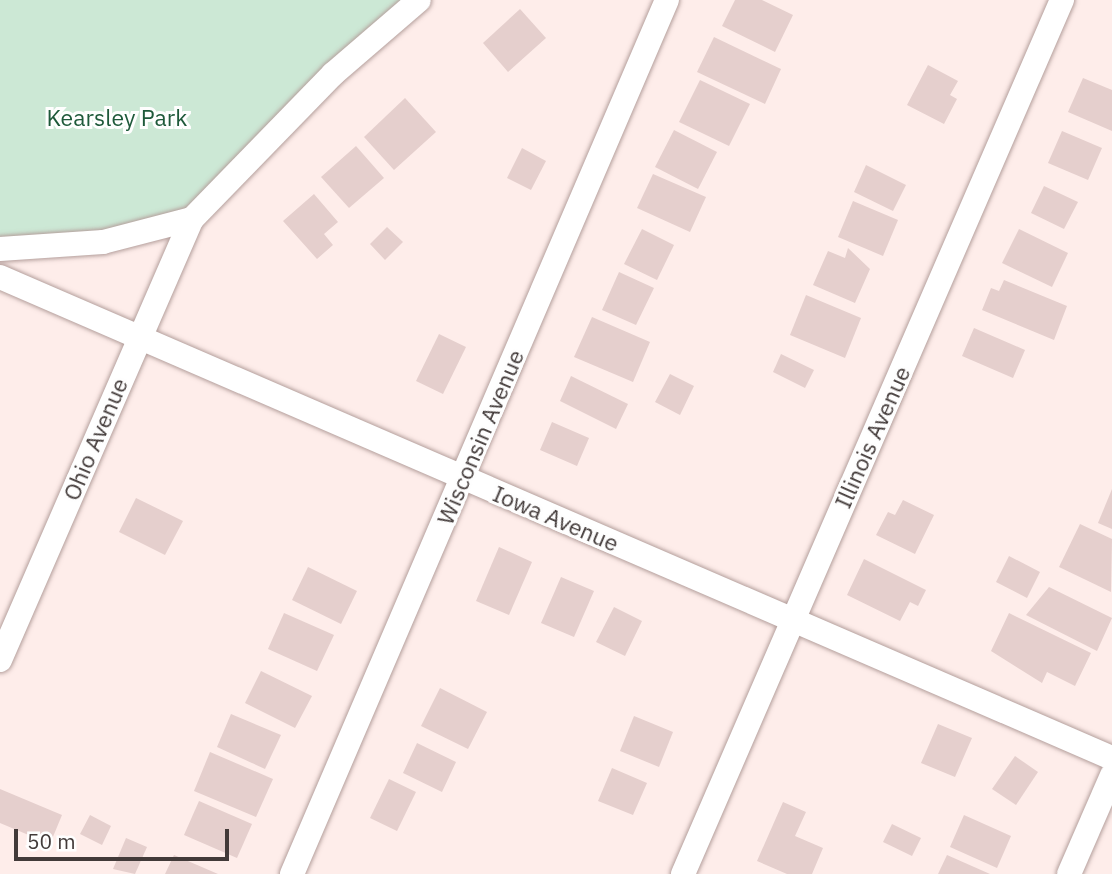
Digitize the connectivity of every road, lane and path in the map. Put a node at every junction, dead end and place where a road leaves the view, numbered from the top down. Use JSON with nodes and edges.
{"nodes":[{"id":1,"x":419,"y":0,"type":"edge"},
{"id":2,"x":667,"y":0,"type":"edge"},
{"id":3,"x":1062,"y":0,"type":"edge"},
{"id":4,"x":192,"y":219,"type":"junction"},
{"id":5,"x":0,"y":249,"type":"edge"},
{"id":6,"x":0,"y":277,"type":"edge"},
{"id":7,"x":139,"y":338,"type":"junction"},
{"id":8,"x":463,"y":479,"type":"junction"},
{"id":9,"x":793,"y":618,"type":"junction"},
{"id":10,"x":0,"y":660,"type":"edge"},
{"id":11,"x":1112,"y":758,"type":"edge"},
{"id":12,"x":1112,"y":775,"type":"edge"},
{"id":13,"x":292,"y":874,"type":"edge"},
{"id":14,"x":683,"y":874,"type":"edge"},
{"id":15,"x":1069,"y":874,"type":"edge"}],
"edges":[{"from":1,"to":4,"type":"street"},
{"from":2,"to":8,"type":"street","name":"Wisconsin Avenue"},
{"from":3,"to":9,"type":"street","name":"Illinois Avenue"},
{"from":4,"to":5,"type":"street"},
{"from":4,"to":7,"type":"street","name":"Ohio Avenue"},
{"from":6,"to":7,"type":"street","name":"Iowa Avenue"},
{"from":7,"to":8,"type":"street","name":"Iowa Avenue"},
{"from":7,"to":10,"type":"street","name":"Ohio Avenue"},
{"from":8,"to":9,"type":"street","name":"Iowa Avenue"},
{"from":8,"to":13,"type":"street","name":"Wisconsin Avenue"},
{"from":9,"to":11,"type":"street","name":"Iowa Avenue"},
{"from":9,"to":14,"type":"street","name":"Illinois Avenue"},
{"from":12,"to":15,"type":"street"}]}
